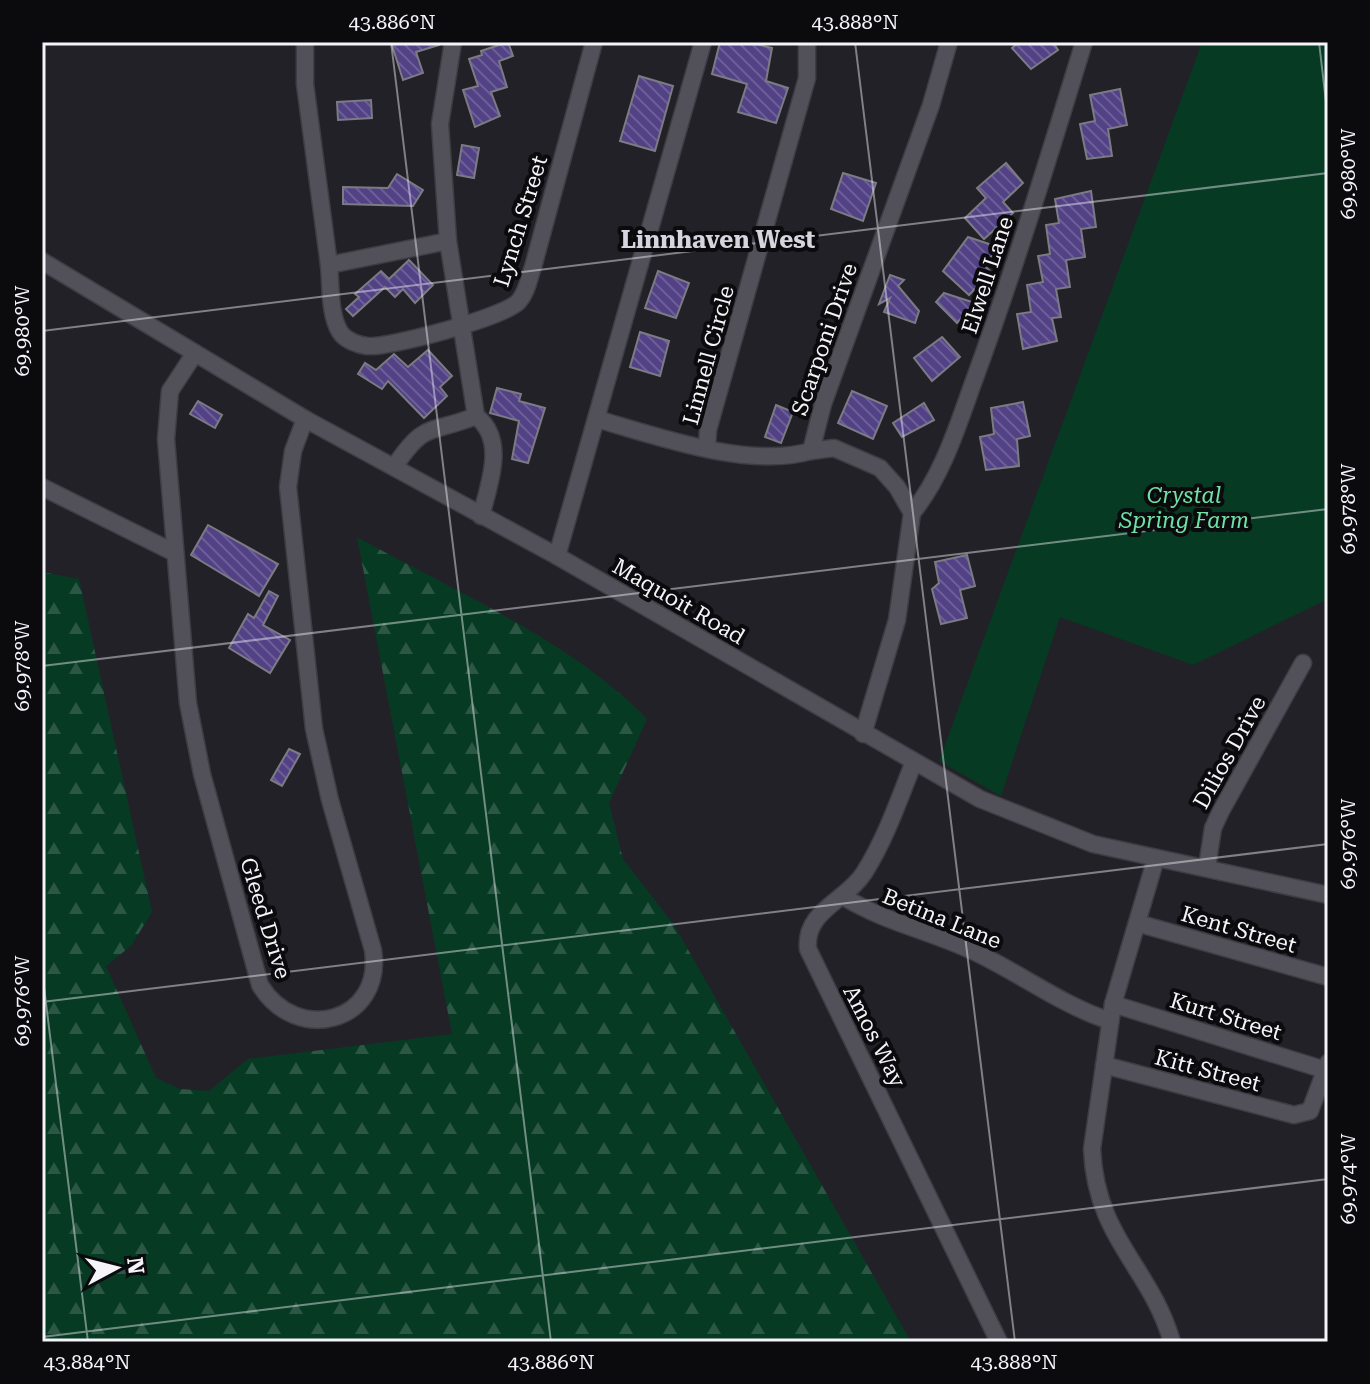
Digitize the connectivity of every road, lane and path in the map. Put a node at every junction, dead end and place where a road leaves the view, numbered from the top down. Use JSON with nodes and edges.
{"nodes":[{"id":1,"x":305,"y":42,"type":"edge"},
{"id":2,"x":453,"y":42,"type":"edge"},
{"id":3,"x":594,"y":42,"type":"edge"},
{"id":4,"x":703,"y":42,"type":"edge"},
{"id":5,"x":807,"y":42,"type":"edge"},
{"id":6,"x":949,"y":42,"type":"edge"},
{"id":7,"x":1084,"y":42,"type":"edge"},
{"id":8,"x":448,"y":241,"type":"junction"},
{"id":9,"x":42,"y":261,"type":"edge"},
{"id":10,"x":329,"y":265,"type":"junction"},
{"id":11,"x":463,"y":324,"type":"junction"},
{"id":12,"x":195,"y":353,"type":"junction"},
{"id":13,"x":476,"y":416,"type":"junction"},
{"id":14,"x":305,"y":419,"type":"junction"},
{"id":15,"x":597,"y":419,"type":"junction"},
{"id":16,"x":707,"y":447,"type":"junction"},
{"id":17,"x":811,"y":451,"type":"junction"},
{"id":18,"x":394,"y":467,"type":"junction"},
{"id":19,"x":42,"y":487,"type":"edge"},
{"id":20,"x":912,"y":513,"type":"junction"},
{"id":21,"x":481,"y":516,"type":"junction"},
{"id":22,"x":173,"y":552,"type":"junction"},
{"id":23,"x":557,"y":556,"type":"junction"},
{"id":24,"x":1303,"y":663,"type":"dead end"},
{"id":25,"x":863,"y":734,"type":"junction"},
{"id":26,"x":913,"y":764,"type":"junction"},
{"id":27,"x":1156,"y":858,"type":"junction"},
{"id":28,"x":1207,"y":867,"type":"junction"},
{"id":29,"x":1328,"y":895,"type":"edge"},
{"id":30,"x":844,"y":897,"type":"junction"},
{"id":31,"x":1137,"y":923,"type":"junction"},
{"id":32,"x":1328,"y":977,"type":"edge"},
{"id":33,"x":1112,"y":1012,"type":"junction"},
{"id":34,"x":1104,"y":1065,"type":"junction"},
{"id":35,"x":1327,"y":1066,"type":"edge"},
{"id":36,"x":999,"y":1342,"type":"edge"},
{"id":37,"x":1172,"y":1342,"type":"edge"}],
"edges":[{"from":1,"to":10,"type":"street"},
{"from":2,"to":8,"type":"street"},
{"from":3,"to":11,"type":"street","name":"Lynch Street"},
{"from":4,"to":15,"type":"street"},
{"from":5,"to":16,"type":"street","name":"Linnell Circle"},
{"from":6,"to":17,"type":"street","name":"Scarponi Drive"},
{"from":7,"to":20,"type":"street","name":"Elwell Lane"},
{"from":8,"to":10,"type":"street"},
{"from":8,"to":11,"type":"street"},
{"from":9,"to":12,"type":"street","name":"Maquoit Road"},
{"from":10,"to":11,"type":"street","name":"Lynch Street"},
{"from":11,"to":13,"type":"street"},
{"from":12,"to":14,"type":"street","name":"Maquoit Road"},
{"from":12,"to":22,"type":"street","name":"Gleed Drive"},
{"from":13,"to":18,"type":"street"},
{"from":13,"to":21,"type":"street"},
{"from":14,"to":18,"type":"street","name":"Maquoit Road"},
{"from":14,"to":22,"type":"street","name":"Gleed Drive"},
{"from":15,"to":16,"type":"street","name":"Linnell Circle"},
{"from":15,"to":23,"type":"street"},
{"from":16,"to":17,"type":"street","name":"Linnell Circle"},
{"from":17,"to":20,"type":"street","name":"Scarponi Drive"},
{"from":18,"to":21,"type":"street","name":"Maquoit Road"},
{"from":19,"to":22,"type":"street"},
{"from":20,"to":25,"type":"street"},
{"from":21,"to":23,"type":"street","name":"Maquoit Road"},
{"from":23,"to":25,"type":"street","name":"Maquoit Road"},
{"from":24,"to":28,"type":"street","name":"Dilios Drive"},
{"from":25,"to":26,"type":"street","name":"Maquoit Road"},
{"from":26,"to":27,"type":"street","name":"Maquoit Road"},
{"from":26,"to":30,"type":"street","name":"Amos Way"},
{"from":27,"to":28,"type":"street","name":"Maquoit Road"},
{"from":27,"to":31,"type":"street"},
{"from":28,"to":29,"type":"street","name":"Maquoit Road"},
{"from":30,"to":33,"type":"street","name":"Betina Lane"},
{"from":30,"to":36,"type":"street","name":"Amos Way"},
{"from":31,"to":32,"type":"street","name":"Kent Street"},
{"from":31,"to":33,"type":"street"},
{"from":33,"to":34,"type":"street"},
{"from":33,"to":35,"type":"street","name":"Kurt Street"},
{"from":34,"to":35,"type":"street","name":"Kitt Street"},
{"from":34,"to":37,"type":"street"}]}
